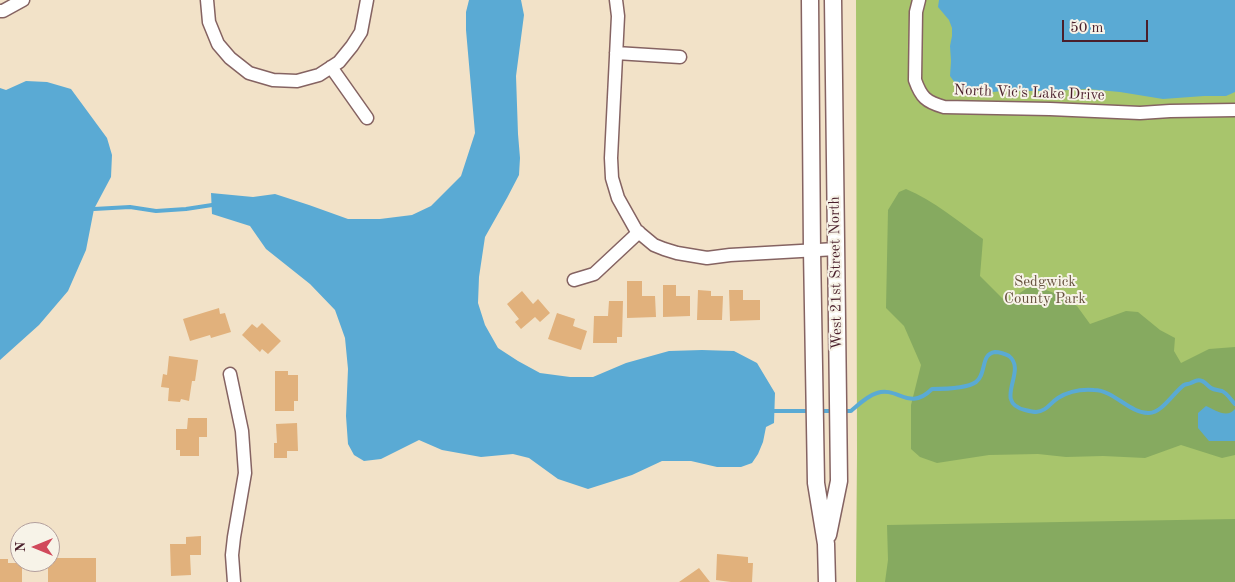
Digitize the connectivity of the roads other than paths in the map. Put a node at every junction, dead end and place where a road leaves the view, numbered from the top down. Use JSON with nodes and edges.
{"nodes":[{"id":1,"x":23,"y":0,"type":"edge"},
{"id":2,"x":207,"y":0,"type":"edge"},
{"id":3,"x":367,"y":0,"type":"edge"},
{"id":4,"x":616,"y":0,"type":"edge"},
{"id":5,"x":810,"y":0,"type":"edge"},
{"id":6,"x":833,"y":0,"type":"edge"},
{"id":7,"x":919,"y":0,"type":"edge"},
{"id":8,"x":0,"y":12,"type":"edge"},
{"id":9,"x":616,"y":53,"type":"junction"},
{"id":10,"x":680,"y":57,"type":"dead end"},
{"id":11,"x":331,"y":67,"type":"junction"},
{"id":12,"x":1235,"y":110,"type":"edge"},
{"id":13,"x":367,"y":118,"type":"dead end"},
{"id":14,"x":639,"y":232,"type":"junction"},
{"id":15,"x":836,"y":249,"type":"junction"},
{"id":16,"x":812,"y":250,"type":"junction"},
{"id":17,"x":574,"y":280,"type":"dead end"},
{"id":18,"x":230,"y":374,"type":"dead end"},
{"id":19,"x":826,"y":544,"type":"junction"},
{"id":20,"x":234,"y":582,"type":"edge"},
{"id":21,"x":826,"y":582,"type":"edge"}],
"edges":[{"from":1,"to":8,"type":"street"},
{"from":2,"to":11,"type":"street"},
{"from":3,"to":11,"type":"street"},
{"from":4,"to":9,"type":"street"},
{"from":5,"to":16,"type":"main road","name":"West 21st Street North"},
{"from":6,"to":15,"type":"main road","name":"West 21st Street North"},
{"from":7,"to":12,"type":"street","name":"North Vic's Lake Drive"},
{"from":9,"to":10,"type":"street"},
{"from":9,"to":14,"type":"street"},
{"from":11,"to":13,"type":"street"},
{"from":14,"to":16,"type":"street"},
{"from":14,"to":17,"type":"street"},
{"from":15,"to":16,"type":"street"},
{"from":15,"to":19,"type":"main road","name":"West 21st Street North"},
{"from":16,"to":19,"type":"main road","name":"West 21st Street North"},
{"from":18,"to":20,"type":"street"},
{"from":19,"to":21,"type":"main road","name":"West 21st Street North"}]}
